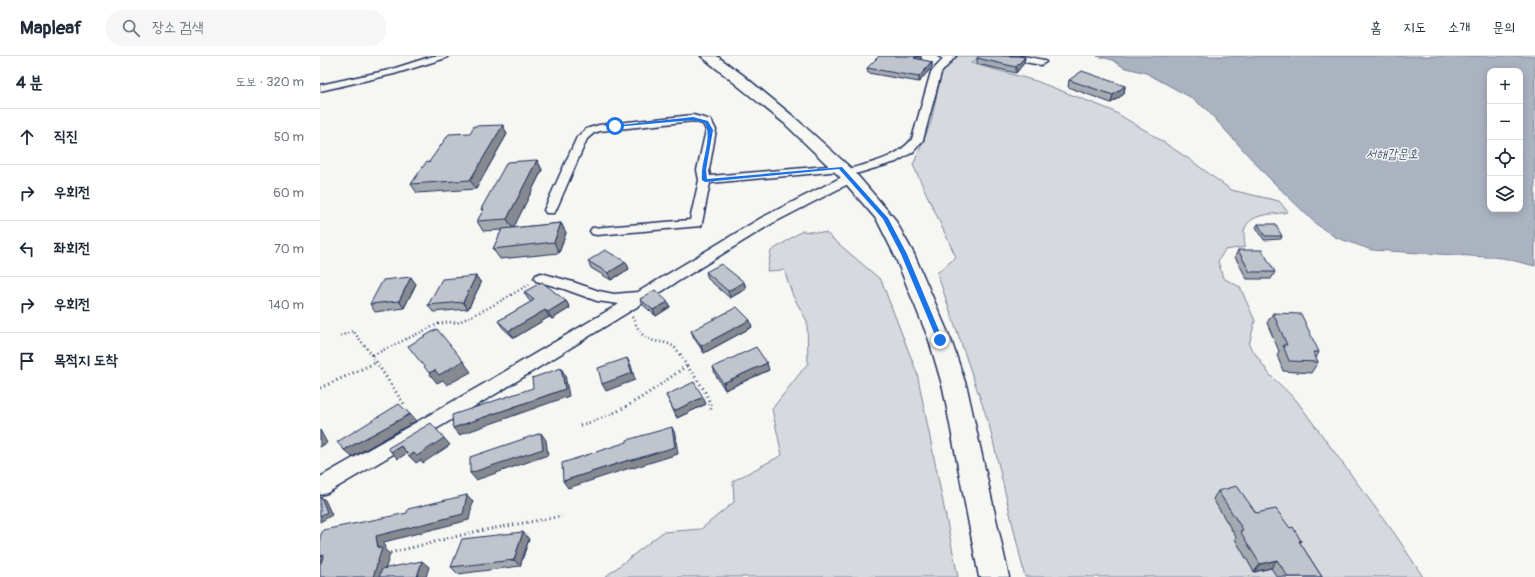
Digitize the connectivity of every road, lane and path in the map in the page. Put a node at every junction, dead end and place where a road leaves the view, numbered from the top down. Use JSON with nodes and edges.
{"nodes":[{"id":1,"x":443,"y":56,"type":"edge"},
{"id":2,"x":708,"y":56,"type":"edge"},
{"id":3,"x":1009,"y":56,"type":"edge"},
{"id":4,"x":946,"y":57,"type":"edge"},
{"id":5,"x":1041,"y":62,"type":"dead end"},
{"id":6,"x":320,"y":88,"type":"edge"},
{"id":7,"x":845,"y":173,"type":"junction"},
{"id":8,"x":705,"y":180,"type":"junction"},
{"id":9,"x":550,"y":210,"type":"dead end"},
{"id":10,"x":597,"y":230,"type":"dead end"},
{"id":11,"x":541,"y":278,"type":"joint"},
{"id":12,"x":642,"y":296,"type":"junction"},
{"id":13,"x":625,"y":307,"type":"junction"},
{"id":14,"x":340,"y":336,"type":"dead end"},
{"id":15,"x":372,"y":355,"type":"junction"},
{"id":16,"x":377,"y":362,"type":"junction"},
{"id":17,"x":686,"y":366,"type":"junction"},
{"id":18,"x":320,"y":388,"type":"edge"},
{"id":19,"x":404,"y":404,"type":"dead end"},
{"id":20,"x":712,"y":410,"type":"dead end"},
{"id":21,"x":580,"y":425,"type":"dead end"},
{"id":22,"x":320,"y":487,"type":"edge"},
{"id":23,"x":562,"y":516,"type":"dead end"},
{"id":24,"x":381,"y":556,"type":"edge"},
{"id":25,"x":994,"y":577,"type":"edge"}],
"edges":[{"from":1,"to":6,"type":"street"},
{"from":2,"to":7,"type":"main road"},
{"from":3,"to":5,"type":"street"},
{"from":4,"to":7,"type":"street"},
{"from":7,"to":8,"type":"street"},
{"from":7,"to":12,"type":"street"},
{"from":7,"to":25,"type":"main road"},
{"from":8,"to":9,"type":"street"},
{"from":8,"to":10,"type":"street"},
{"from":11,"to":12,"type":"street"},
{"from":11,"to":15,"type":"path"},
{"from":12,"to":13,"type":"street"},
{"from":13,"to":17,"type":"path"},
{"from":13,"to":22,"type":"street"},
{"from":14,"to":15,"type":"path"},
{"from":15,"to":16,"type":"path"},
{"from":16,"to":18,"type":"path"},
{"from":16,"to":19,"type":"path"},
{"from":17,"to":20,"type":"path"},
{"from":17,"to":21,"type":"path"},
{"from":23,"to":24,"type":"path"}]}
